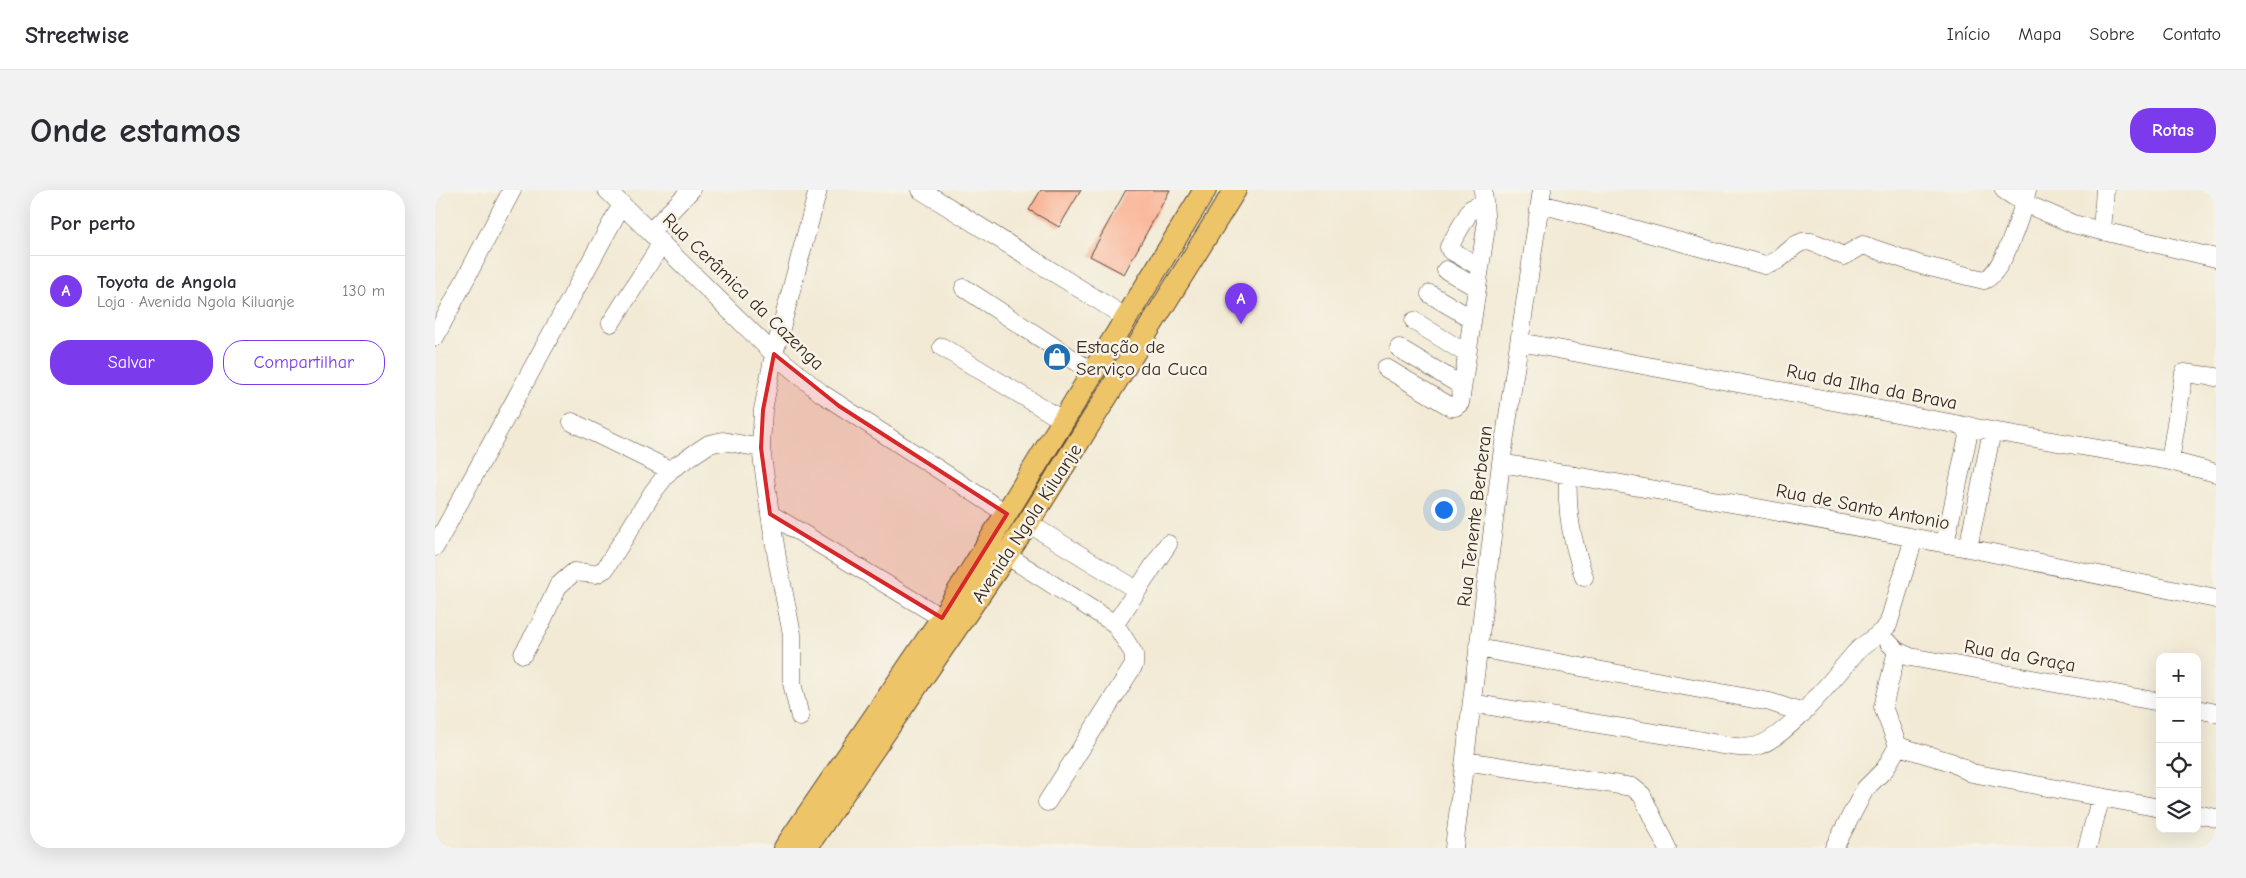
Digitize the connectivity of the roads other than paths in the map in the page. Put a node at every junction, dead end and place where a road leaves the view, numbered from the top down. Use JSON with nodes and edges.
{"nodes":[{"id":1,"x":512,"y":190,"type":"edge"},
{"id":2,"x":607,"y":190,"type":"edge"},
{"id":3,"x":691,"y":190,"type":"edge"},
{"id":4,"x":818,"y":190,"type":"edge"},
{"id":5,"x":921,"y":190,"type":"edge"},
{"id":6,"x":1205,"y":190,"type":"edge"},
{"id":7,"x":1235,"y":190,"type":"edge"},
{"id":8,"x":2004,"y":190,"type":"edge"},
{"id":9,"x":2105,"y":190,"type":"edge"},
{"id":10,"x":1484,"y":196,"type":"edge"},
{"id":11,"x":2026,"y":196,"type":"edge"},
{"id":12,"x":1541,"y":197,"type":"edge"},
{"id":13,"x":622,"y":204,"type":"junction"},
{"id":14,"x":2102,"y":232,"type":"junction"},
{"id":15,"x":656,"y":238,"type":"junction"},
{"id":16,"x":2215,"y":253,"type":"edge"},
{"id":17,"x":1480,"y":267,"type":"junction"},
{"id":18,"x":1446,"y":270,"type":"dead end"},
{"id":19,"x":964,"y":288,"type":"dead end"},
{"id":20,"x":1477,"y":288,"type":"junction"},
{"id":21,"x":1430,"y":294,"type":"dead end"},
{"id":22,"x":1127,"y":318,"type":"junction"},
{"id":23,"x":1472,"y":319,"type":"junction"},
{"id":24,"x":1413,"y":321,"type":"dead end"},
{"id":25,"x":611,"y":324,"type":"dead end"},
{"id":26,"x":435,"y":337,"type":"edge"},
{"id":27,"x":1520,"y":342,"type":"junction"},
{"id":28,"x":943,"y":347,"type":"dead end"},
{"id":29,"x":1399,"y":348,"type":"dead end"},
{"id":30,"x":774,"y":354,"type":"junction"},
{"id":31,"x":1467,"y":354,"type":"junction"},
{"id":32,"x":1386,"y":368,"type":"dead end"},
{"id":33,"x":1094,"y":373,"type":"junction"},
{"id":34,"x":2216,"y":377,"type":"edge"},
{"id":35,"x":1462,"y":386,"type":"junction"},
{"id":36,"x":1064,"y":421,"type":"junction"},
{"id":37,"x":572,"y":422,"type":"dead end"},
{"id":38,"x":1971,"y":426,"type":"junction"},
{"id":39,"x":1992,"y":431,"type":"junction"},
{"id":40,"x":761,"y":448,"type":"junction"},
{"id":41,"x":2170,"y":461,"type":"junction"},
{"id":42,"x":1501,"y":463,"type":"junction"},
{"id":43,"x":670,"y":470,"type":"junction"},
{"id":44,"x":2216,"y":473,"type":"edge"},
{"id":45,"x":1568,"y":474,"type":"junction"},
{"id":46,"x":771,"y":514,"type":"junction"},
{"id":47,"x":1007,"y":514,"type":"junction"},
{"id":48,"x":1028,"y":523,"type":"junction"},
{"id":49,"x":1914,"y":538,"type":"junction"},
{"id":50,"x":1168,"y":544,"type":"dead end"},
{"id":51,"x":1945,"y":544,"type":"junction"},
{"id":52,"x":435,"y":547,"type":"edge"},
{"id":53,"x":1968,"y":548,"type":"junction"},
{"id":54,"x":1006,"y":555,"type":"junction"},
{"id":55,"x":1584,"y":577,"type":"dead end"},
{"id":56,"x":1137,"y":590,"type":"junction"},
{"id":57,"x":2216,"y":599,"type":"edge"},
{"id":58,"x":942,"y":618,"type":"junction"},
{"id":59,"x":1115,"y":624,"type":"junction"},
{"id":60,"x":1881,"y":634,"type":"junction"},
{"id":61,"x":1478,"y":648,"type":"junction"},
{"id":62,"x":1897,"y":651,"type":"junction"},
{"id":63,"x":523,"y":654,"type":"dead end"},
{"id":64,"x":2156,"y":701,"type":"edge"},
{"id":65,"x":1472,"y":703,"type":"junction"},
{"id":66,"x":2201,"y":710,"type":"edge"},
{"id":67,"x":1803,"y":713,"type":"junction"},
{"id":68,"x":2216,"y":713,"type":"edge"},
{"id":69,"x":800,"y":717,"type":"dead end"},
{"id":70,"x":1898,"y":746,"type":"junction"},
{"id":71,"x":1465,"y":761,"type":"junction"},
{"id":72,"x":2101,"y":797,"type":"junction"},
{"id":73,"x":1047,"y":802,"type":"dead end"},
{"id":74,"x":2156,"y":807,"type":"edge"},
{"id":75,"x":2201,"y":815,"type":"edge"},
{"id":76,"x":2216,"y":818,"type":"edge"},
{"id":77,"x":785,"y":848,"type":"edge"},
{"id":78,"x":806,"y":848,"type":"edge"},
{"id":79,"x":1454,"y":848,"type":"edge"},
{"id":80,"x":1667,"y":848,"type":"edge"},
{"id":81,"x":1834,"y":848,"type":"edge"},
{"id":82,"x":2087,"y":848,"type":"edge"}],
"edges":[{"from":1,"to":26,"type":"street"},
{"from":2,"to":13,"type":"street","name":"Rua Cerâmica da Cazenga"},
{"from":3,"to":15,"type":"street"},
{"from":4,"to":30,"type":"street"},
{"from":5,"to":22,"type":"street"},
{"from":6,"to":22,"type":"main road","name":"Avenida Ngola Kiluanje"},
{"from":7,"to":48,"type":"main road","name":"Avenida Ngola Kiluanje"},
{"from":8,"to":11,"type":"street"},
{"from":9,"to":14,"type":"street"},
{"from":10,"to":17,"type":"street"},
{"from":10,"to":17,"type":"street"},
{"from":11,"to":12,"type":"street"},
{"from":11,"to":14,"type":"street"},
{"from":12,"to":27,"type":"street","name":"Rua Tenente Berberan"},
{"from":13,"to":15,"type":"street","name":"Rua Cerâmica da Cazenga"},
{"from":13,"to":52,"type":"street"},
{"from":14,"to":16,"type":"street"},
{"from":15,"to":25,"type":"street"},
{"from":15,"to":30,"type":"street","name":"Rua Cerâmica da Cazenga"},
{"from":17,"to":20,"type":"street"},
{"from":18,"to":20,"type":"street"},
{"from":19,"to":33,"type":"street"},
{"from":20,"to":23,"type":"street"},
{"from":21,"to":23,"type":"street"},
{"from":22,"to":33,"type":"main road","name":"Avenida Ngola Kiluanje"},
{"from":23,"to":31,"type":"street"},
{"from":24,"to":31,"type":"street"},
{"from":27,"to":38,"type":"street","name":"Rua da Ilha da Brava"},
{"from":27,"to":42,"type":"street","name":"Rua Tenente Berberan"},
{"from":28,"to":36,"type":"street"},
{"from":29,"to":35,"type":"street"},
{"from":30,"to":40,"type":"street"},
{"from":30,"to":47,"type":"street","name":"Rua Cerâmica da Cazenga"},
{"from":31,"to":35,"type":"street"},
{"from":32,"to":35,"type":"street"},
{"from":33,"to":36,"type":"main road","name":"Avenida Ngola Kiluanje"},
{"from":34,"to":41,"type":"street"},
{"from":36,"to":47,"type":"main road","name":"Avenida Ngola Kiluanje"},
{"from":37,"to":43,"type":"street"},
{"from":38,"to":39,"type":"street","name":"Rua da Ilha da Brava"},
{"from":38,"to":51,"type":"street"},
{"from":39,"to":41,"type":"street","name":"Rua da Ilha da Brava"},
{"from":39,"to":53,"type":"street"},
{"from":40,"to":43,"type":"street"},
{"from":40,"to":46,"type":"street"},
{"from":41,"to":44,"type":"street","name":"Rua da Ilha da Brava"},
{"from":42,"to":45,"type":"street","name":"Rua de Santo Antonio"},
{"from":42,"to":61,"type":"street","name":"Rua Tenente Berberan"},
{"from":43,"to":63,"type":"street"},
{"from":45,"to":49,"type":"street","name":"Rua de Santo Antonio"},
{"from":45,"to":55,"type":"street"},
{"from":46,"to":58,"type":"street"},
{"from":46,"to":69,"type":"street"},
{"from":47,"to":58,"type":"main road","name":"Avenida Ngola Kiluanje"},
{"from":48,"to":54,"type":"main road","name":"Avenida Ngola Kiluanje"},
{"from":48,"to":56,"type":"street"},
{"from":49,"to":51,"type":"street","name":"Rua de Santo Antonio"},
{"from":49,"to":60,"type":"street"},
{"from":50,"to":56,"type":"street"},
{"from":51,"to":53,"type":"street","name":"Rua de Santo Antonio"},
{"from":53,"to":57,"type":"street","name":"Rua de Santo Antonio"},
{"from":54,"to":59,"type":"street"},
{"from":54,"to":78,"type":"main road","name":"Avenida Ngola Kiluanje"},
{"from":56,"to":59,"type":"street"},
{"from":58,"to":77,"type":"main road","name":"Avenida Ngola Kiluanje"},
{"from":59,"to":73,"type":"street"},
{"from":60,"to":62,"type":"street","name":"Rua da Graça"},
{"from":60,"to":67,"type":"street"},
{"from":61,"to":65,"type":"street","name":"Rua Tenente Berberan"},
{"from":61,"to":67,"type":"street"},
{"from":62,"to":64,"type":"street","name":"Rua da Graça"},
{"from":62,"to":70,"type":"street"},
{"from":65,"to":67,"type":"street"},
{"from":65,"to":71,"type":"street","name":"Rua Tenente Berberan"},
{"from":66,"to":68,"type":"street"},
{"from":70,"to":72,"type":"street"},
{"from":70,"to":81,"type":"street"},
{"from":71,"to":79,"type":"street","name":"Rua Tenente Berberan"},
{"from":71,"to":80,"type":"street"},
{"from":72,"to":74,"type":"street"},
{"from":72,"to":82,"type":"street"},
{"from":75,"to":76,"type":"street"}]}
